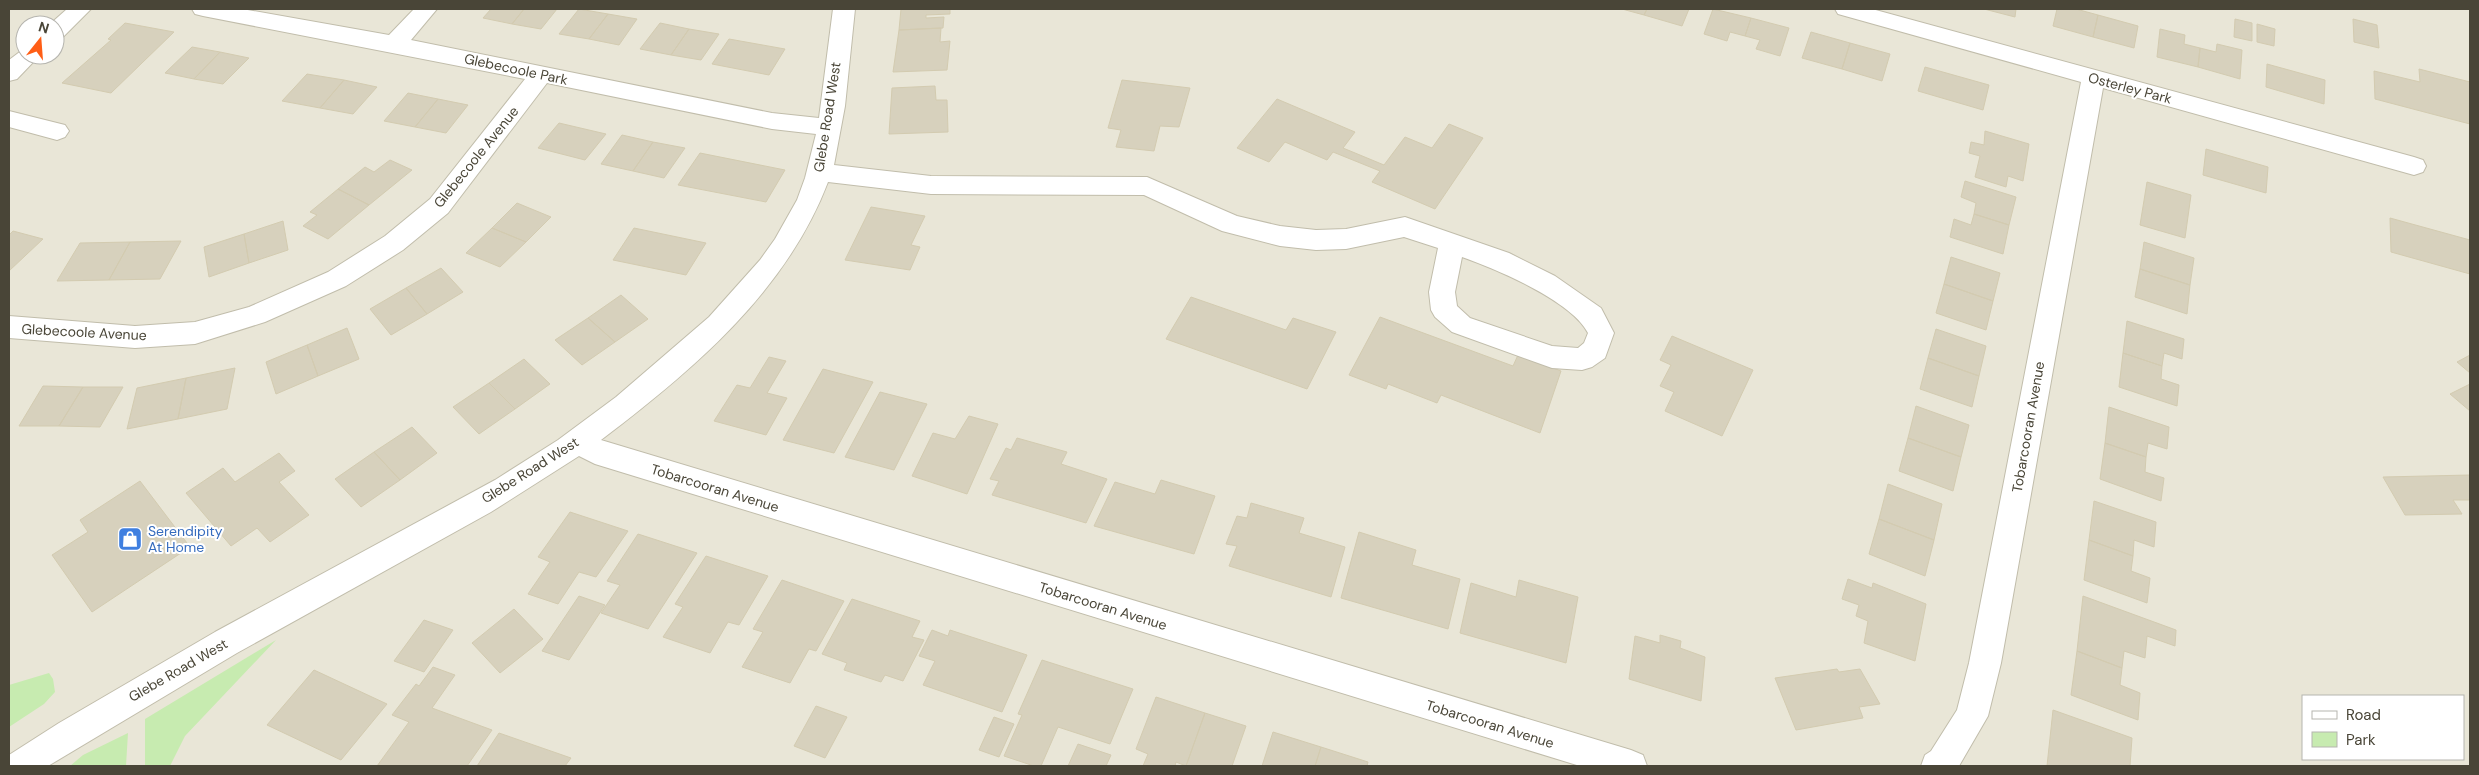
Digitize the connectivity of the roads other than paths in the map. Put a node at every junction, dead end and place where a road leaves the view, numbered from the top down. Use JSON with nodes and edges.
{"nodes":[{"id":1,"x":80,"y":9,"type":"edge"},
{"id":2,"x":203,"y":9,"type":"edge"},
{"id":3,"x":426,"y":9,"type":"edge"},
{"id":4,"x":844,"y":9,"type":"edge"},
{"id":5,"x":1846,"y":9,"type":"edge"},
{"id":6,"x":65,"y":23,"type":"edge"},
{"id":7,"x":394,"y":44,"type":"junction"},
{"id":8,"x":541,"y":75,"type":"junction"},
{"id":9,"x":2093,"y":78,"type":"junction"},
{"id":10,"x":9,"y":119,"type":"edge"},
{"id":11,"x":829,"y":126,"type":"junction"},
{"id":12,"x":58,"y":131,"type":"dead end"},
{"id":13,"x":2414,"y":166,"type":"dead end"},
{"id":14,"x":820,"y":172,"type":"junction"},
{"id":15,"x":1452,"y":242,"type":"junction"},
{"id":16,"x":9,"y":327,"type":"edge"},
{"id":17,"x":578,"y":440,"type":"junction"},
{"id":18,"x":21,"y":766,"type":"edge"},
{"id":19,"x":1630,"y":766,"type":"edge"},
{"id":20,"x":1937,"y":766,"type":"edge"}],
"edges":[{"from":1,"to":6,"type":"street"},
{"from":2,"to":7,"type":"street","name":"Glebecoole Park"},
{"from":3,"to":7,"type":"street"},
{"from":4,"to":11,"type":"street","name":"Glebe Road West"},
{"from":5,"to":9,"type":"street","name":"Osterley Park"},
{"from":7,"to":8,"type":"street","name":"Glebecoole Park"},
{"from":8,"to":11,"type":"street","name":"Glebecoole Park"},
{"from":8,"to":16,"type":"street","name":"Glebecoole Avenue"},
{"from":9,"to":13,"type":"street","name":"Osterley Park"},
{"from":9,"to":20,"type":"street","name":"Tobarcooran Avenue"},
{"from":10,"to":12,"type":"street"},
{"from":11,"to":14,"type":"street","name":"Glebe Road West"},
{"from":14,"to":15,"type":"street"},
{"from":14,"to":17,"type":"street","name":"Glebe Road West"},
{"from":15,"to":15,"type":"street"},
{"from":17,"to":18,"type":"street","name":"Glebe Road West"},
{"from":17,"to":19,"type":"street","name":"Tobarcooran Avenue"}]}
